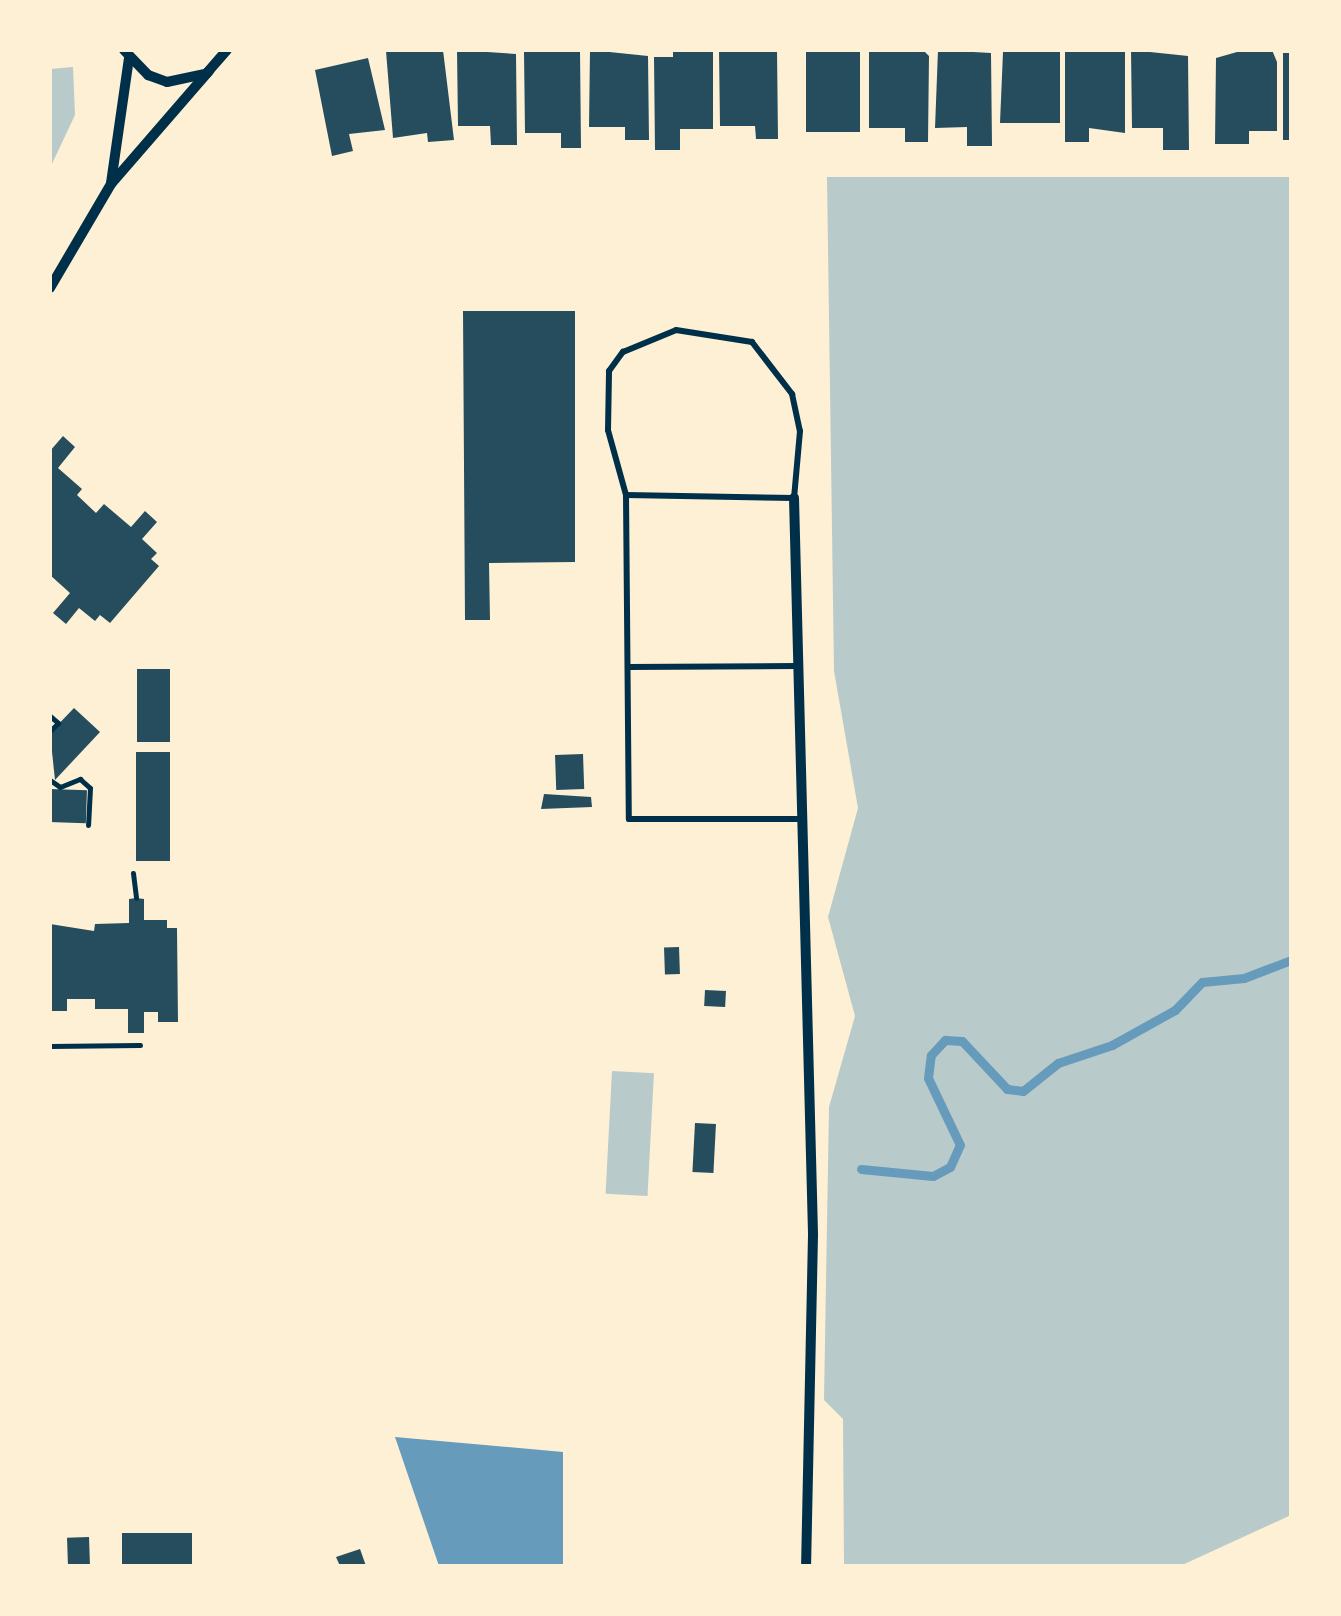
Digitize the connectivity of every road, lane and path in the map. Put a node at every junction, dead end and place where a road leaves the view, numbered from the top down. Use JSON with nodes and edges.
{"nodes":[{"id":1,"x":227,"y":51,"type":"edge"},
{"id":2,"x":127,"y":54,"type":"edge"},
{"id":3,"x":209,"y":72,"type":"junction"},
{"id":4,"x":111,"y":184,"type":"junction"},
{"id":5,"x":50,"y":288,"type":"edge"},
{"id":6,"x":626,"y":495,"type":"junction"},
{"id":7,"x":794,"y":498,"type":"junction"},
{"id":8,"x":798,"y":666,"type":"junction"},
{"id":9,"x":628,"y":668,"type":"junction"},
{"id":10,"x":50,"y":716,"type":"edge"},
{"id":11,"x":50,"y":731,"type":"edge"},
{"id":12,"x":50,"y":780,"type":"edge"},
{"id":13,"x":802,"y":819,"type":"junction"},
{"id":14,"x":88,"y":825,"type":"dead end"},
{"id":15,"x":134,"y":873,"type":"dead end"},
{"id":16,"x":136,"y":898,"type":"dead end"},
{"id":17,"x":50,"y":1046,"type":"edge"},
{"id":18,"x":140,"y":1046,"type":"dead end"},
{"id":19,"x":806,"y":1566,"type":"edge"}],
"edges":[{"from":1,"to":3,"type":"street"},
{"from":2,"to":3,"type":"street"},
{"from":2,"to":4,"type":"street"},
{"from":3,"to":4,"type":"street"},
{"from":4,"to":5,"type":"street"},
{"from":6,"to":7,"type":"lane"},
{"from":6,"to":7,"type":"lane"},
{"from":6,"to":9,"type":"lane"},
{"from":7,"to":8,"type":"street"},
{"from":8,"to":9,"type":"lane"},
{"from":8,"to":13,"type":"street"},
{"from":9,"to":13,"type":"lane"},
{"from":10,"to":11,"type":"path"},
{"from":12,"to":14,"type":"path"},
{"from":13,"to":19,"type":"street"},
{"from":15,"to":16,"type":"path"},
{"from":17,"to":18,"type":"path"}]}
